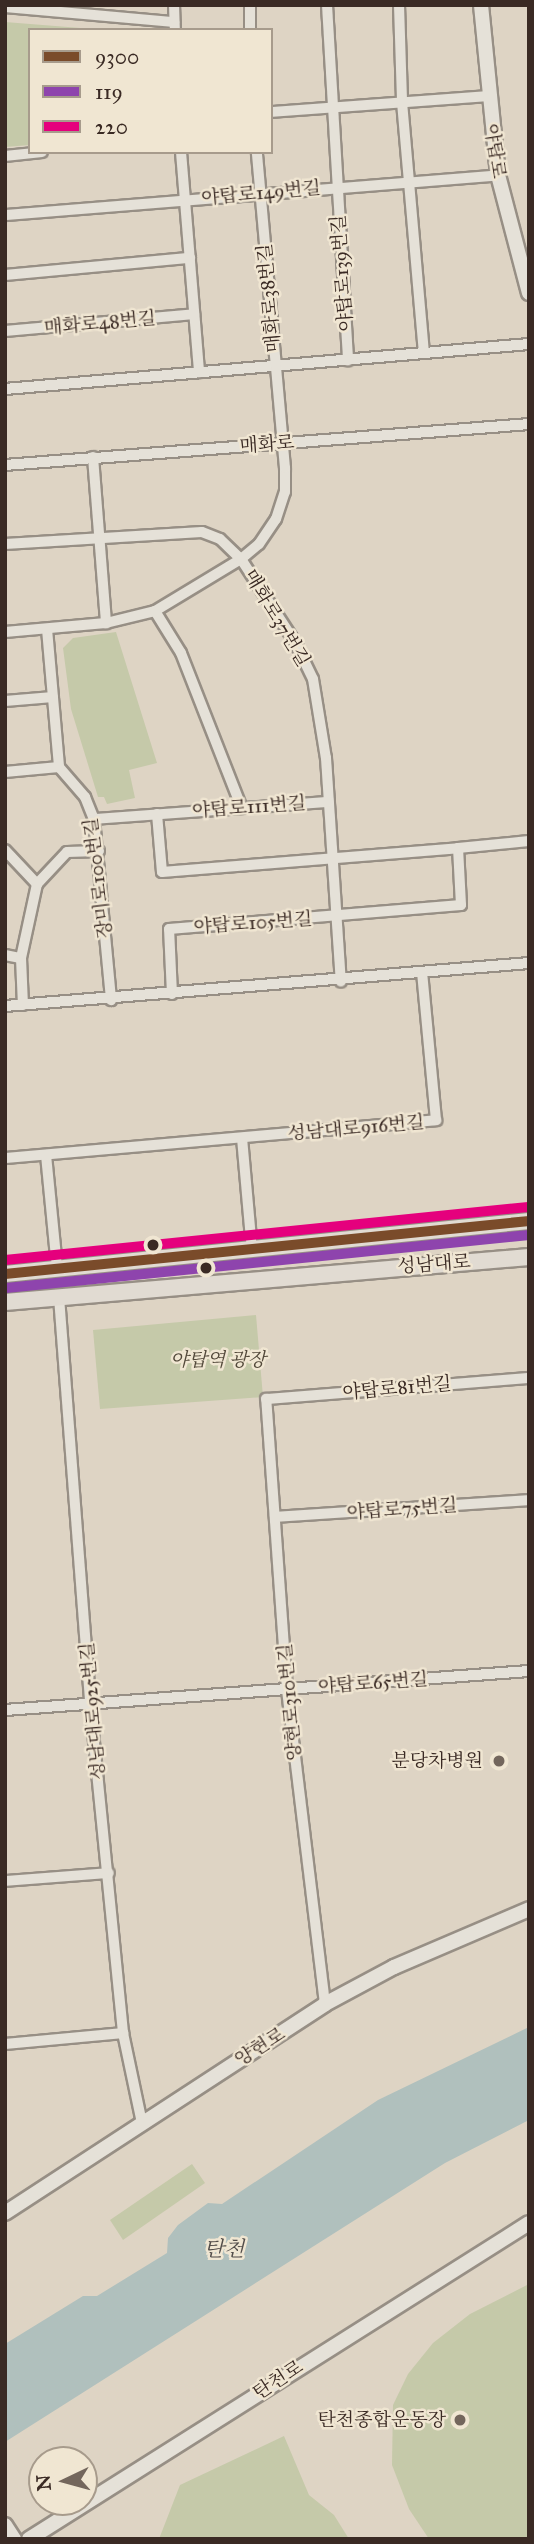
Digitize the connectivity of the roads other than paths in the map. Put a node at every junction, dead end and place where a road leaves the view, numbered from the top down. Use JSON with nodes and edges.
{"nodes":[{"id":1,"x":174,"y":5,"type":"edge"},
{"id":2,"x":250,"y":5,"type":"edge"},
{"id":3,"x":327,"y":5,"type":"edge"},
{"id":4,"x":399,"y":5,"type":"edge"},
{"id":5,"x":481,"y":5,"type":"edge"},
{"id":6,"x":5,"y":7,"type":"edge"},
{"id":7,"x":174,"y":26,"type":"edge"},
{"id":8,"x":250,"y":28,"type":"edge"},
{"id":9,"x":487,"y":96,"type":"junction"},
{"id":10,"x":402,"y":102,"type":"junction"},
{"id":11,"x":330,"y":108,"type":"junction"},
{"id":12,"x":273,"y":112,"type":"edge"},
{"id":13,"x":28,"y":154,"type":"edge"},
{"id":14,"x":181,"y":154,"type":"edge"},
{"id":15,"x":257,"y":154,"type":"edge"},
{"id":16,"x":5,"y":156,"type":"edge"},
{"id":17,"x":498,"y":175,"type":"junction"},
{"id":18,"x":409,"y":182,"type":"junction"},
{"id":19,"x":336,"y":187,"type":"junction"},
{"id":20,"x":260,"y":193,"type":"junction"},
{"id":21,"x":185,"y":200,"type":"junction"},
{"id":22,"x":5,"y":215,"type":"edge"},
{"id":23,"x":190,"y":258,"type":"junction"},
{"id":24,"x":5,"y":275,"type":"edge"},
{"id":25,"x":529,"y":293,"type":"edge"},
{"id":26,"x":194,"y":314,"type":"junction"},
{"id":27,"x":5,"y":331,"type":"edge"},
{"id":28,"x":529,"y":344,"type":"edge"},
{"id":29,"x":424,"y":354,"type":"junction"},
{"id":30,"x":348,"y":360,"type":"junction"},
{"id":31,"x":275,"y":366,"type":"junction"},
{"id":32,"x":199,"y":372,"type":"junction"},
{"id":33,"x":5,"y":389,"type":"edge"},
{"id":34,"x":529,"y":424,"type":"edge"},
{"id":35,"x":281,"y":443,"type":"junction"},
{"id":36,"x":93,"y":457,"type":"junction"},
{"id":37,"x":5,"y":465,"type":"edge"},
{"id":38,"x":99,"y":537,"type":"junction"},
{"id":39,"x":5,"y":544,"type":"edge"},
{"id":40,"x":241,"y":559,"type":"junction"},
{"id":41,"x":155,"y":611,"type":"junction"},
{"id":42,"x":106,"y":623,"type":"junction"},
{"id":43,"x":47,"y":629,"type":"junction"},
{"id":44,"x":5,"y":632,"type":"edge"},
{"id":45,"x":53,"y":697,"type":"junction"},
{"id":46,"x":5,"y":701,"type":"edge"},
{"id":47,"x":60,"y":767,"type":"junction"},
{"id":48,"x":5,"y":772,"type":"edge"},
{"id":49,"x":328,"y":802,"type":"junction"},
{"id":50,"x":241,"y":806,"type":"junction"},
{"id":51,"x":157,"y":814,"type":"junction"},
{"id":52,"x":94,"y":819,"type":"junction"},
{"id":53,"x":529,"y":841,"type":"edge"},
{"id":54,"x":458,"y":848,"type":"junction"},
{"id":55,"x":5,"y":850,"type":"edge"},
{"id":56,"x":99,"y":851,"type":"junction"},
{"id":57,"x":331,"y":858,"type":"junction"},
{"id":58,"x":37,"y":884,"type":"junction"},
{"id":59,"x":338,"y":916,"type":"junction"},
{"id":60,"x":5,"y":955,"type":"edge"},
{"id":61,"x":20,"y":958,"type":"junction"},
{"id":62,"x":529,"y":962,"type":"edge"},
{"id":63,"x":422,"y":973,"type":"junction"},
{"id":64,"x":341,"y":981,"type":"junction"},
{"id":65,"x":172,"y":994,"type":"junction"},
{"id":66,"x":111,"y":1000,"type":"junction"},
{"id":67,"x":23,"y":1005,"type":"junction"},
{"id":68,"x":5,"y":1006,"type":"edge"},
{"id":69,"x":242,"y":1138,"type":"junction"},
{"id":70,"x":46,"y":1155,"type":"junction"},
{"id":71,"x":5,"y":1158,"type":"edge"},
{"id":72,"x":529,"y":1221,"type":"edge"},
{"id":73,"x":252,"y":1251,"type":"junction"},
{"id":74,"x":529,"y":1256,"type":"edge"},
{"id":75,"x":57,"y":1267,"type":"junction"},
{"id":76,"x":5,"y":1274,"type":"edge"},
{"id":77,"x":59,"y":1297,"type":"junction"},
{"id":78,"x":5,"y":1302,"type":"edge"},
{"id":79,"x":529,"y":1378,"type":"edge"},
{"id":80,"x":266,"y":1399,"type":"joint"},
{"id":81,"x":529,"y":1500,"type":"edge"},
{"id":82,"x":275,"y":1517,"type":"junction"},
{"id":83,"x":529,"y":1671,"type":"edge"},
{"id":84,"x":287,"y":1689,"type":"junction"},
{"id":85,"x":90,"y":1702,"type":"junction"},
{"id":86,"x":5,"y":1710,"type":"edge"},
{"id":87,"x":109,"y":1872,"type":"junction"},
{"id":88,"x":5,"y":1881,"type":"edge"},
{"id":89,"x":529,"y":1909,"type":"edge"},
{"id":90,"x":324,"y":2004,"type":"junction"},
{"id":91,"x":123,"y":2033,"type":"junction"},
{"id":92,"x":5,"y":2045,"type":"edge"},
{"id":93,"x":142,"y":2123,"type":"junction"},
{"id":94,"x":5,"y":2213,"type":"edge"},
{"id":95,"x":529,"y":2223,"type":"edge"},
{"id":96,"x":5,"y":2525,"type":"edge"},
{"id":97,"x":14,"y":2539,"type":"edge"},
{"id":98,"x":29,"y":2539,"type":"edge"}],
"edges":[{"from":1,"to":7,"type":"street"},
{"from":2,"to":8,"type":"street"},
{"from":3,"to":11,"type":"street","name":"야탑로149번길"},
{"from":4,"to":10,"type":"street"},
{"from":5,"to":9,"type":"main road","name":"야탑로"},
{"from":6,"to":7,"type":"street"},
{"from":9,"to":10,"type":"street"},
{"from":9,"to":17,"type":"main road","name":"야탑로"},
{"from":10,"to":11,"type":"street"},
{"from":10,"to":18,"type":"street"},
{"from":11,"to":12,"type":"street"},
{"from":11,"to":19,"type":"street","name":"야탑로149번길"},
{"from":13,"to":16,"type":"street"},
{"from":14,"to":21,"type":"street","name":"야탑로149번길"},
{"from":15,"to":20,"type":"street","name":"매화로38번길"},
{"from":17,"to":18,"type":"street","name":"야탑로149번길"},
{"from":17,"to":25,"type":"main road","name":"야탑로"},
{"from":18,"to":19,"type":"street","name":"야탑로149번길"},
{"from":18,"to":29,"type":"street"},
{"from":19,"to":20,"type":"street","name":"야탑로149번길"},
{"from":19,"to":30,"type":"street","name":"야탑로139번길"},
{"from":20,"to":21,"type":"street","name":"야탑로149번길"},
{"from":20,"to":31,"type":"street","name":"매화로38번길"},
{"from":21,"to":22,"type":"street","name":"야탑로149번길"},
{"from":21,"to":23,"type":"street"},
{"from":23,"to":24,"type":"street"},
{"from":23,"to":26,"type":"street"},
{"from":26,"to":27,"type":"street","name":"매화로48번길"},
{"from":26,"to":32,"type":"street"},
{"from":28,"to":29,"type":"street","name":"야탑로139번길"},
{"from":29,"to":30,"type":"street","name":"야탑로139번길"},
{"from":30,"to":31,"type":"street","name":"야탑로139번길"},
{"from":31,"to":32,"type":"street","name":"야탑로139번길"},
{"from":31,"to":35,"type":"street","name":"매화로38번길"},
{"from":32,"to":33,"type":"street","name":"야탑로139번길"},
{"from":34,"to":35,"type":"street","name":"매화로"},
{"from":35,"to":36,"type":"street","name":"매화로"},
{"from":35,"to":40,"type":"street","name":"매화로37번길"},
{"from":36,"to":37,"type":"street","name":"매화로"},
{"from":36,"to":38,"type":"street"},
{"from":38,"to":39,"type":"street","name":"매화로37번길"},
{"from":38,"to":40,"type":"street","name":"매화로37번길"},
{"from":38,"to":42,"type":"street"},
{"from":40,"to":41,"type":"street","name":"매화로37번길"},
{"from":40,"to":49,"type":"street","name":"매화로37번길"},
{"from":41,"to":42,"type":"street","name":"매화로37번길"},
{"from":41,"to":50,"type":"street"},
{"from":42,"to":43,"type":"street","name":"매화로37번길"},
{"from":43,"to":44,"type":"street","name":"매화로37번길"},
{"from":43,"to":45,"type":"street"},
{"from":45,"to":46,"type":"street"},
{"from":45,"to":47,"type":"street"},
{"from":47,"to":48,"type":"street"},
{"from":47,"to":52,"type":"street","name":"장미로100번길"},
{"from":49,"to":50,"type":"street","name":"야탑로111번길"},
{"from":49,"to":57,"type":"street","name":"야탑로111번길"},
{"from":50,"to":51,"type":"street","name":"야탑로111번길"},
{"from":51,"to":52,"type":"street","name":"야탑로111번길"},
{"from":51,"to":57,"type":"street"},
{"from":52,"to":56,"type":"street","name":"장미로100번길"},
{"from":53,"to":54,"type":"street"},
{"from":54,"to":57,"type":"street"},
{"from":54,"to":59,"type":"street"},
{"from":55,"to":58,"type":"street"},
{"from":56,"to":58,"type":"street"},
{"from":56,"to":66,"type":"street","name":"장미로100번길"},
{"from":57,"to":59,"type":"street","name":"야탑로111번길"},
{"from":58,"to":61,"type":"street"},
{"from":59,"to":64,"type":"street","name":"야탑로105번길"},
{"from":59,"to":65,"type":"street","name":"야탑로105번길"},
{"from":60,"to":61,"type":"street"},
{"from":61,"to":67,"type":"street"},
{"from":62,"to":63,"type":"street"},
{"from":63,"to":64,"type":"street"},
{"from":63,"to":69,"type":"street","name":"성남대로916번길"},
{"from":64,"to":65,"type":"street"},
{"from":65,"to":66,"type":"street"},
{"from":66,"to":67,"type":"street"},
{"from":67,"to":68,"type":"street"},
{"from":69,"to":70,"type":"street"},
{"from":69,"to":73,"type":"street"},
{"from":70,"to":71,"type":"street"},
{"from":70,"to":75,"type":"street"},
{"from":72,"to":73,"type":"main road","name":"성남대로"},
{"from":73,"to":75,"type":"main road","name":"성남대로"},
{"from":74,"to":77,"type":"main road","name":"성남대로"},
{"from":75,"to":76,"type":"main road","name":"성남대로"},
{"from":77,"to":78,"type":"main road","name":"성남대로"},
{"from":77,"to":85,"type":"street","name":"성남대로925번길"},
{"from":79,"to":80,"type":"street","name":"야탑로81번길"},
{"from":80,"to":82,"type":"street","name":"양현로310번길"},
{"from":81,"to":82,"type":"street","name":"야탑로75번길"},
{"from":82,"to":84,"type":"street","name":"양현로310번길"},
{"from":83,"to":84,"type":"street","name":"야탑로65번길"},
{"from":84,"to":85,"type":"street","name":"야탑로65번길"},
{"from":84,"to":90,"type":"street","name":"양현로310번길"},
{"from":85,"to":86,"type":"street","name":"야탑로65번길"},
{"from":85,"to":87,"type":"street","name":"성남대로925번길"},
{"from":87,"to":88,"type":"street"},
{"from":87,"to":91,"type":"street","name":"성남대로925번길"},
{"from":89,"to":90,"type":"main road","name":"양현로"},
{"from":90,"to":93,"type":"main road","name":"양현로"},
{"from":91,"to":92,"type":"street"},
{"from":91,"to":93,"type":"street","name":"성남대로925번길"},
{"from":93,"to":94,"type":"main road","name":"양현로"},
{"from":95,"to":98,"type":"main road","name":"탄천로"},
{"from":96,"to":97,"type":"main road"}]}
